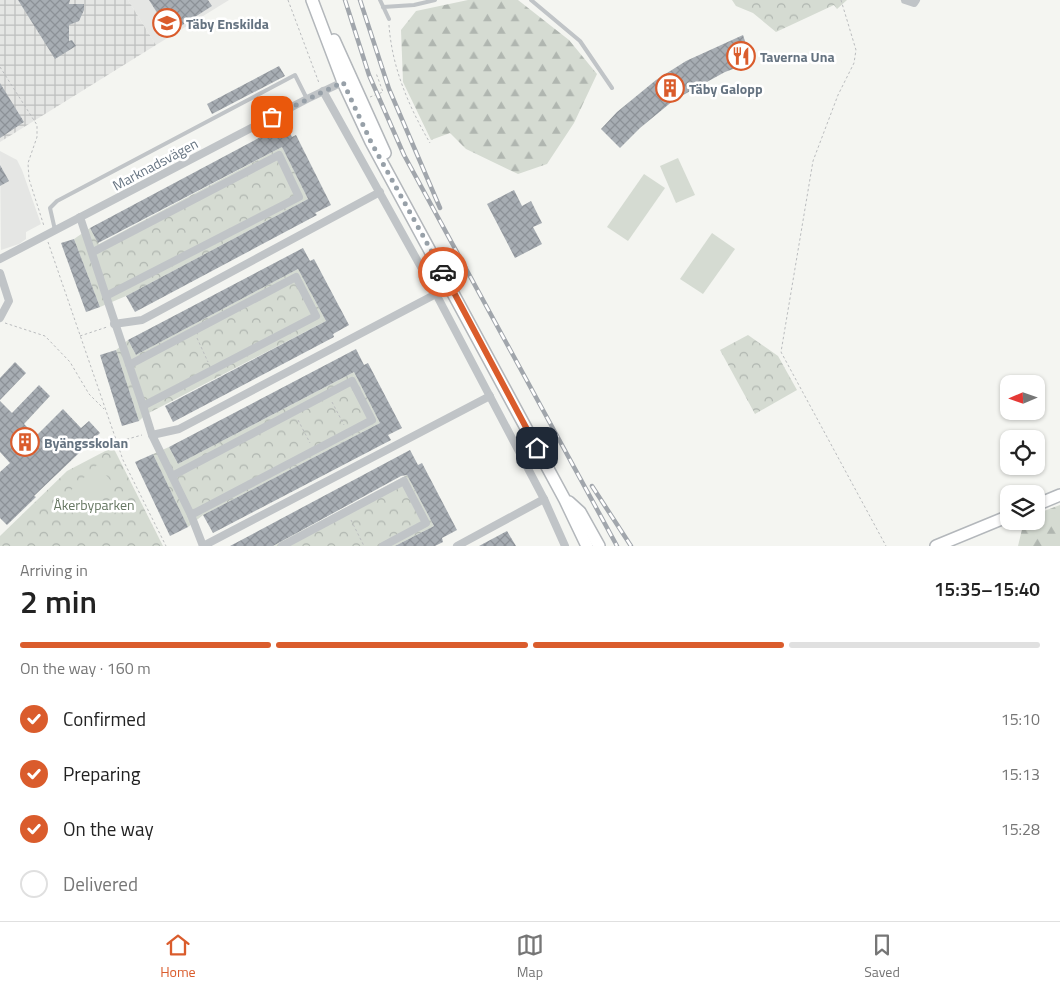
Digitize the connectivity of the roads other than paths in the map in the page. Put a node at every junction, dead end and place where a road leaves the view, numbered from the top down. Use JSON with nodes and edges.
{"nodes":[{"id":1,"x":312,"y":0,"type":"edge"},
{"id":2,"x":318,"y":0,"type":"edge"},
{"id":3,"x":380,"y":0,"type":"edge"},
{"id":4,"x":435,"y":0,"type":"edge"},
{"id":5,"x":531,"y":0,"type":"edge"},
{"id":6,"x":905,"y":0,"type":"edge"},
{"id":7,"x":915,"y":1,"type":"edge"},
{"id":8,"x":383,"y":6,"type":"junction"},
{"id":9,"x":389,"y":19,"type":"road end"},
{"id":10,"x":348,"y":80,"type":"junction"},
{"id":11,"x":612,"y":88,"type":"dead end"},
{"id":12,"x":322,"y":91,"type":"junction"},
{"id":13,"x":307,"y":98,"type":"junction"},
{"id":14,"x":380,"y":192,"type":"junction"},
{"id":15,"x":80,"y":217,"type":"junction"},
{"id":16,"x":55,"y":230,"type":"junction"},
{"id":17,"x":93,"y":252,"type":"junction"},
{"id":18,"x":0,"y":259,"type":"edge"},
{"id":19,"x":0,"y":273,"type":"edge"},
{"id":20,"x":436,"y":294,"type":"junction"},
{"id":21,"x":106,"y":296,"type":"junction"},
{"id":22,"x":0,"y":320,"type":"edge"},
{"id":23,"x":114,"y":324,"type":"junction"},
{"id":24,"x":130,"y":365,"type":"junction"},
{"id":25,"x":490,"y":396,"type":"junction"},
{"id":26,"x":143,"y":406,"type":"junction"},
{"id":27,"x":152,"y":435,"type":"junction"},
{"id":28,"x":172,"y":476,"type":"junction"},
{"id":29,"x":1060,"y":495,"type":"edge"},
{"id":30,"x":544,"y":499,"type":"junction"},
{"id":31,"x":565,"y":500,"type":"junction"},
{"id":32,"x":1045,"y":501,"type":"edge"},
{"id":33,"x":191,"y":515,"type":"junction"},
{"id":34,"x":1000,"y":520,"type":"edge"},
{"id":35,"x":203,"y":546,"type":"edge"},
{"id":36,"x":282,"y":546,"type":"edge"},
{"id":37,"x":383,"y":546,"type":"edge"},
{"id":38,"x":457,"y":546,"type":"edge"},
{"id":39,"x":565,"y":546,"type":"edge"},
{"id":40,"x":581,"y":546,"type":"edge"},
{"id":41,"x":587,"y":546,"type":"edge"},
{"id":42,"x":599,"y":546,"type":"edge"},
{"id":43,"x":936,"y":546,"type":"edge"}],
"edges":[{"from":1,"to":10,"type":"street"},
{"from":2,"to":10,"type":"street"},
{"from":3,"to":8,"type":"lane"},
{"from":4,"to":8,"type":"lane"},
{"from":5,"to":11,"type":"lane"},
{"from":6,"to":7,"type":"street"},
{"from":8,"to":9,"type":"lane"},
{"from":10,"to":12,"type":"street","name":"Marknadsvägen"},
{"from":10,"to":31,"type":"street"},
{"from":12,"to":13,"type":"street","name":"Marknadsvägen"},
{"from":12,"to":14,"type":"street"},
{"from":13,"to":15,"type":"street","name":"Marknadsvägen"},
{"from":13,"to":16,"type":"lane"},
{"from":14,"to":20,"type":"street"},
{"from":14,"to":23,"type":"street"},
{"from":15,"to":16,"type":"street","name":"Marknadsvägen"},
{"from":15,"to":17,"type":"street"},
{"from":16,"to":18,"type":"street","name":"Marknadsvägen"},
{"from":17,"to":21,"type":"street"},
{"from":17,"to":21,"type":"street"},
{"from":19,"to":22,"type":"street"},
{"from":20,"to":25,"type":"street"},
{"from":20,"to":27,"type":"street"},
{"from":21,"to":23,"type":"street"},
{"from":23,"to":24,"type":"street"},
{"from":24,"to":26,"type":"street"},
{"from":24,"to":26,"type":"street"},
{"from":25,"to":30,"type":"street"},
{"from":25,"to":35,"type":"street"},
{"from":26,"to":27,"type":"street"},
{"from":27,"to":28,"type":"street"},
{"from":28,"to":33,"type":"street"},
{"from":28,"to":33,"type":"street"},
{"from":29,"to":32,"type":"street"},
{"from":30,"to":38,"type":"street"},
{"from":30,"to":39,"type":"street"},
{"from":31,"to":40,"type":"street"},
{"from":31,"to":41,"type":"street"},
{"from":31,"to":42,"type":"street"},
{"from":33,"to":35,"type":"street"},
{"from":34,"to":43,"type":"street"},
{"from":36,"to":37,"type":"street"}]}
